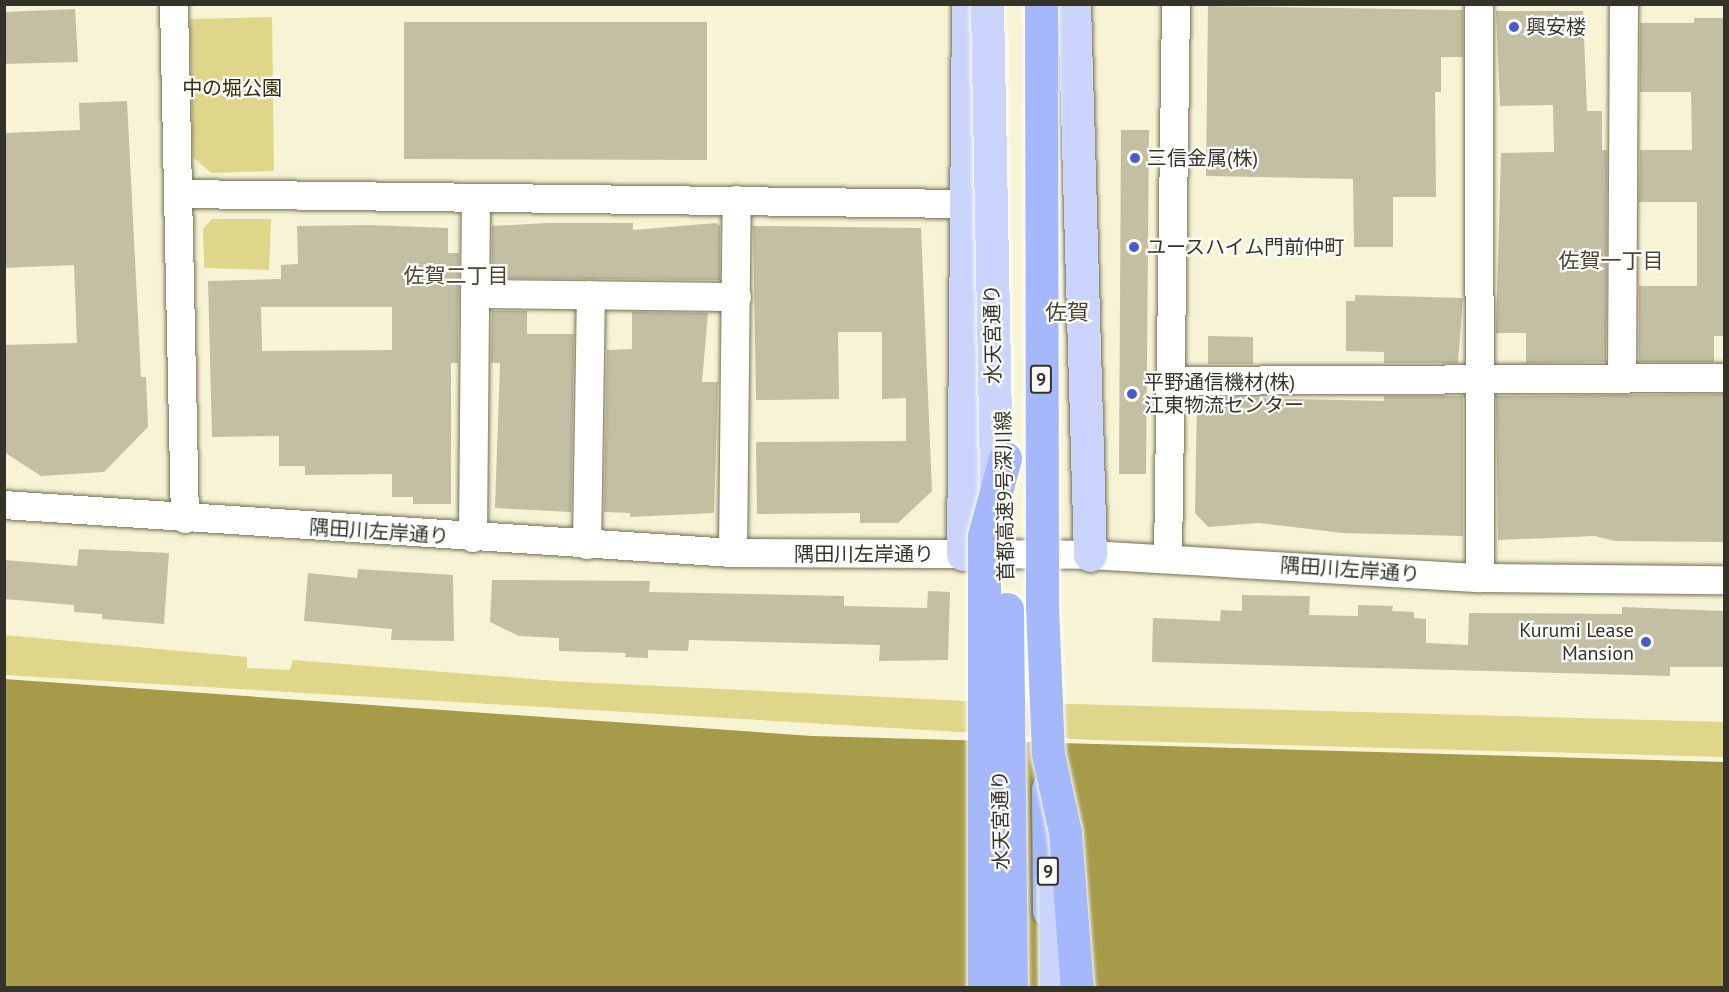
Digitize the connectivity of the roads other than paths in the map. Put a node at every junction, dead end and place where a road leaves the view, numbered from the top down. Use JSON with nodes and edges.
{"nodes":[{"id":1,"x":174,"y":4,"type":"edge"},
{"id":2,"x":968,"y":4,"type":"edge"},
{"id":3,"x":987,"y":4,"type":"edge"},
{"id":4,"x":996,"y":4,"type":"edge"},
{"id":5,"x":1041,"y":4,"type":"edge"},
{"id":6,"x":1048,"y":4,"type":"edge"},
{"id":7,"x":1074,"y":4,"type":"edge"},
{"id":8,"x":1176,"y":4,"type":"edge"},
{"id":9,"x":1479,"y":4,"type":"edge"},
{"id":10,"x":1624,"y":4,"type":"edge"},
{"id":11,"x":179,"y":194,"type":"junction"},
{"id":12,"x":476,"y":198,"type":"junction"},
{"id":13,"x":737,"y":200,"type":"junction"},
{"id":14,"x":966,"y":204,"type":"junction"},
{"id":15,"x":475,"y":294,"type":"junction"},
{"id":16,"x":591,"y":295,"type":"junction"},
{"id":17,"x":737,"y":297,"type":"junction"},
{"id":18,"x":1479,"y":378,"type":"junction"},
{"id":19,"x":1622,"y":378,"type":"junction"},
{"id":20,"x":1725,"y":378,"type":"edge"},
{"id":21,"x":1170,"y":381,"type":"junction"},
{"id":22,"x":1005,"y":458,"type":"junction"},
{"id":23,"x":4,"y":505,"type":"edge"},
{"id":24,"x":185,"y":519,"type":"junction"},
{"id":25,"x":473,"y":538,"type":"junction"},
{"id":26,"x":587,"y":544,"type":"junction"},
{"id":27,"x":733,"y":553,"type":"junction"},
{"id":28,"x":963,"y":554,"type":"junction"},
{"id":29,"x":1090,"y":555,"type":"junction"},
{"id":30,"x":1168,"y":558,"type":"junction"},
{"id":31,"x":1480,"y":578,"type":"junction"},
{"id":32,"x":1725,"y":580,"type":"edge"},
{"id":33,"x":1048,"y":754,"type":"junction"},
{"id":34,"x":984,"y":987,"type":"edge"},
{"id":35,"x":1004,"y":987,"type":"edge"},
{"id":36,"x":1011,"y":987,"type":"edge"},
{"id":37,"x":1049,"y":987,"type":"edge"},
{"id":38,"x":1056,"y":987,"type":"edge"},
{"id":39,"x":1077,"y":987,"type":"edge"}],
"edges":[{"from":1,"to":11,"type":"street"},
{"from":2,"to":14,"type":"main road"},
{"from":3,"to":35,"type":"main road","name":"水天宮通り","bridge":true},
{"from":4,"to":22,"type":"highway","name":"首都高速9号深川線","number":"9"},
{"from":5,"to":33,"type":"highway","name":"首都高速9号深川線","number":"9","bridge":true},
{"from":6,"to":38,"type":"main road","bridge":true},
{"from":7,"to":29,"type":"main road"},
{"from":8,"to":21,"type":"street"},
{"from":9,"to":18,"type":"street"},
{"from":10,"to":19,"type":"street"},
{"from":11,"to":12,"type":"street"},
{"from":11,"to":24,"type":"street"},
{"from":12,"to":13,"type":"street"},
{"from":12,"to":15,"type":"street"},
{"from":13,"to":14,"type":"street"},
{"from":13,"to":17,"type":"street"},
{"from":14,"to":28,"type":"main road"},
{"from":15,"to":16,"type":"street"},
{"from":15,"to":25,"type":"street"},
{"from":16,"to":17,"type":"street"},
{"from":16,"to":26,"type":"street"},
{"from":17,"to":27,"type":"street"},
{"from":18,"to":19,"type":"street"},
{"from":18,"to":21,"type":"street"},
{"from":18,"to":31,"type":"street"},
{"from":19,"to":20,"type":"street"},
{"from":21,"to":30,"type":"street"},
{"from":22,"to":34,"type":"highway","bridge":true},
{"from":22,"to":36,"type":"highway","name":"首都高速9号深川線","number":"9","bridge":true},
{"from":23,"to":24,"type":"street","name":"隅田川左岸通り"},
{"from":24,"to":25,"type":"street","name":"隅田川左岸通り"},
{"from":25,"to":26,"type":"street","name":"隅田川左岸通り"},
{"from":26,"to":27,"type":"street","name":"隅田川左岸通り"},
{"from":27,"to":28,"type":"street","name":"隅田川左岸通り"},
{"from":28,"to":29,"type":"street","name":"隅田川左岸通り"},
{"from":29,"to":30,"type":"street","name":"隅田川左岸通り"},
{"from":30,"to":31,"type":"street","name":"隅田川左岸通り"},
{"from":31,"to":32,"type":"street","name":"隅田川左岸通り"},
{"from":33,"to":37,"type":"highway","name":"首都高速9号深川線","number":"9","bridge":true},
{"from":33,"to":39,"type":"highway","bridge":true}]}
